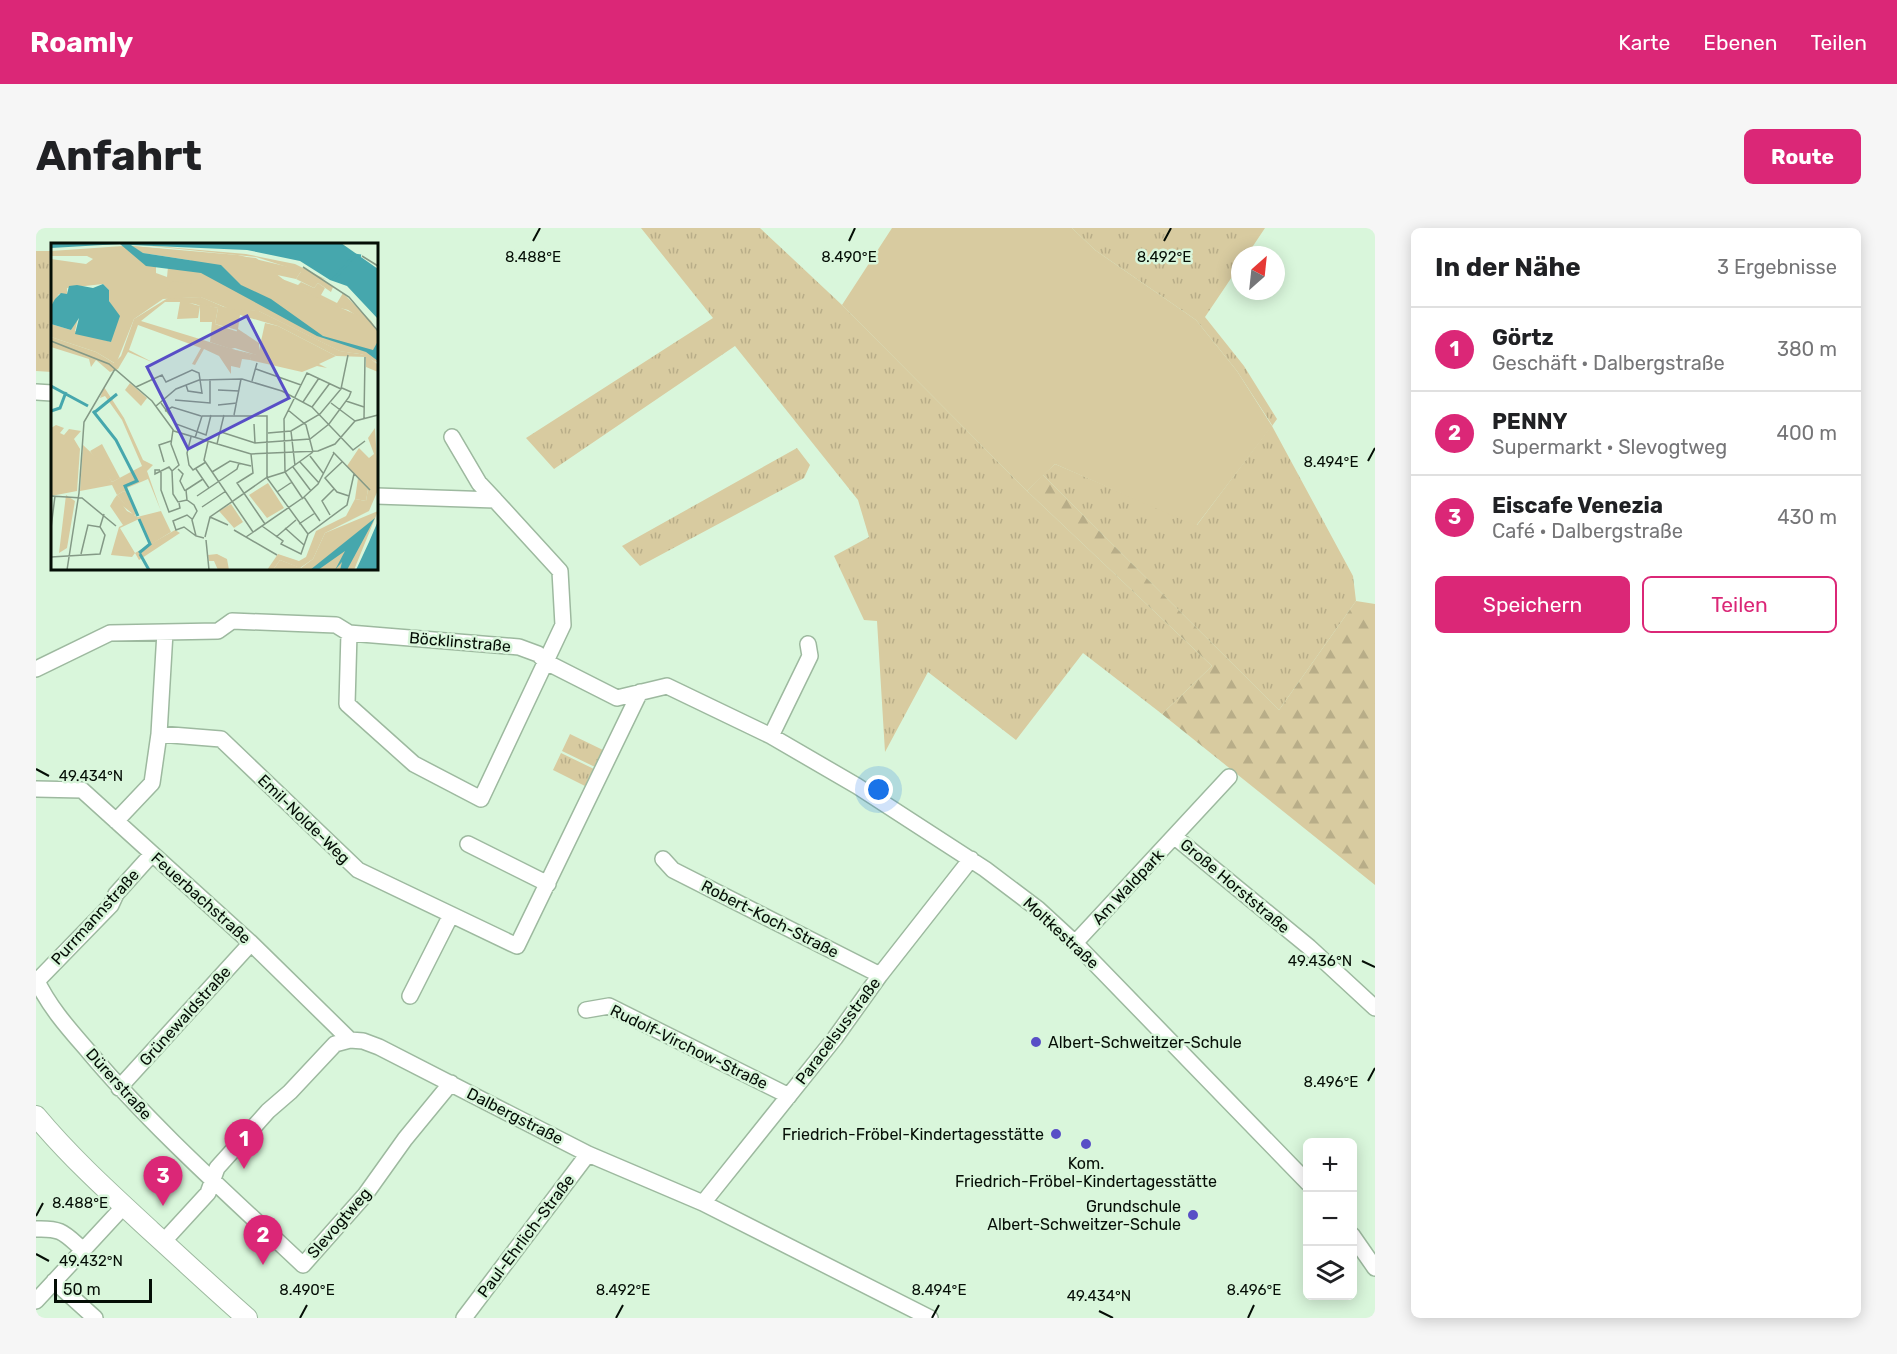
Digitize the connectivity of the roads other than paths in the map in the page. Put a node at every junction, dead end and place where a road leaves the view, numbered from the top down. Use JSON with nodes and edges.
{"nodes":[{"id":1,"x":36,"y":392,"type":"edge"},
{"id":2,"x":51,"y":393,"type":"edge"},
{"id":3,"x":452,"y":437,"type":"dead end"},
{"id":4,"x":378,"y":496,"type":"edge"},
{"id":5,"x":495,"y":500,"type":"junction"},
{"id":6,"x":165,"y":632,"type":"junction"},
{"id":7,"x":349,"y":633,"type":"junction"},
{"id":8,"x":808,"y":644,"type":"dead end"},
{"id":9,"x":546,"y":662,"type":"junction"},
{"id":10,"x":36,"y":669,"type":"edge"},
{"id":11,"x":640,"y":692,"type":"junction"},
{"id":12,"x":159,"y":734,"type":"junction"},
{"id":13,"x":771,"y":736,"type":"junction"},
{"id":14,"x":1229,"y":777,"type":"dead end"},
{"id":15,"x":36,"y":789,"type":"edge"},
{"id":16,"x":116,"y":821,"type":"junction"},
{"id":17,"x":1175,"y":837,"type":"junction"},
{"id":18,"x":468,"y":844,"type":"dead end"},
{"id":19,"x":152,"y":854,"type":"junction"},
{"id":20,"x":663,"y":859,"type":"dead end"},
{"id":21,"x":971,"y":859,"type":"junction"},
{"id":22,"x":548,"y":884,"type":"junction"},
{"id":23,"x":451,"y":915,"type":"junction"},
{"id":24,"x":250,"y":943,"type":"junction"},
{"id":25,"x":1075,"y":943,"type":"junction"},
{"id":26,"x":880,"y":975,"type":"junction"},
{"id":27,"x":36,"y":980,"type":"edge"},
{"id":28,"x":410,"y":996,"type":"dead end"},
{"id":29,"x":1375,"y":1008,"type":"edge"},
{"id":30,"x":586,"y":1010,"type":"dead end"},
{"id":31,"x":350,"y":1040,"type":"junction"},
{"id":32,"x":451,"y":1083,"type":"junction"},
{"id":33,"x":119,"y":1088,"type":"junction"},
{"id":34,"x":789,"y":1096,"type":"junction"},
{"id":35,"x":36,"y":1116,"type":"edge"},
{"id":36,"x":588,"y":1154,"type":"junction"},
{"id":37,"x":1303,"y":1178,"type":"edge"},
{"id":38,"x":212,"y":1180,"type":"junction"},
{"id":39,"x":703,"y":1203,"type":"junction"},
{"id":40,"x":124,"y":1206,"type":"junction"},
{"id":41,"x":36,"y":1229,"type":"edge"},
{"id":42,"x":1357,"y":1241,"type":"edge"},
{"id":43,"x":163,"y":1242,"type":"junction"},
{"id":44,"x":82,"y":1249,"type":"junction"},
{"id":45,"x":1375,"y":1268,"type":"edge"},
{"id":46,"x":54,"y":1281,"type":"junction"},
{"id":47,"x":36,"y":1301,"type":"edge"},
{"id":48,"x":470,"y":1316,"type":"edge"},
{"id":49,"x":95,"y":1318,"type":"edge"},
{"id":50,"x":247,"y":1318,"type":"edge"},
{"id":51,"x":930,"y":1318,"type":"edge"}],
"edges":[{"from":1,"to":2,"type":"street"},
{"from":3,"to":5,"type":"street"},
{"from":4,"to":5,"type":"street"},
{"from":5,"to":9,"type":"street"},
{"from":6,"to":7,"type":"street","name":"Böcklinstraße"},
{"from":6,"to":10,"type":"street","name":"Böcklinstraße"},
{"from":6,"to":12,"type":"street"},
{"from":7,"to":9,"type":"street","name":"Böcklinstraße"},
{"from":7,"to":9,"type":"street"},
{"from":8,"to":13,"type":"street"},
{"from":9,"to":11,"type":"street","name":"Böcklinstraße"},
{"from":11,"to":13,"type":"street","name":"Böcklinstraße"},
{"from":11,"to":22,"type":"street","name":"Emil-Nolde-Weg"},
{"from":12,"to":16,"type":"street"},
{"from":12,"to":23,"type":"street","name":"Emil-Nolde-Weg"},
{"from":13,"to":21,"type":"street","name":"Moltkestraße"},
{"from":14,"to":17,"type":"street","name":"Am Waldpark"},
{"from":15,"to":16,"type":"street","name":"Feuerbachstraße"},
{"from":16,"to":19,"type":"street","name":"Feuerbachstraße"},
{"from":17,"to":25,"type":"street","name":"Am Waldpark"},
{"from":17,"to":29,"type":"street","name":"Große Horststraße"},
{"from":18,"to":22,"type":"street"},
{"from":19,"to":24,"type":"street","name":"Feuerbachstraße"},
{"from":19,"to":27,"type":"street","name":"Purrmannstraße"},
{"from":20,"to":26,"type":"street","name":"Robert-Koch-Straße"},
{"from":21,"to":25,"type":"street","name":"Moltkestraße"},
{"from":21,"to":26,"type":"street","name":"Paracelsusstraße"},
{"from":22,"to":23,"type":"street","name":"Emil-Nolde-Weg"},
{"from":23,"to":28,"type":"street"},
{"from":24,"to":31,"type":"street","name":"Feuerbachstraße"},
{"from":24,"to":33,"type":"street","name":"Grünewaldstraße"},
{"from":25,"to":37,"type":"street","name":"Moltkestraße"},
{"from":26,"to":34,"type":"street","name":"Paracelsusstraße"},
{"from":27,"to":33,"type":"street","name":"Dürerstraße"},
{"from":30,"to":34,"type":"street","name":"Rudolf-Virchow-Straße"},
{"from":31,"to":32,"type":"street","name":"Dalbergstraße"},
{"from":31,"to":38,"type":"street"},
{"from":32,"to":36,"type":"street","name":"Dalbergstraße"},
{"from":32,"to":38,"type":"street","name":"Slevogtweg"},
{"from":33,"to":38,"type":"street","name":"Dürerstraße"},
{"from":34,"to":39,"type":"street","name":"Paracelsusstraße"},
{"from":35,"to":40,"type":"street"},
{"from":36,"to":39,"type":"street","name":"Dalbergstraße"},
{"from":36,"to":48,"type":"street","name":"Paul-Ehrlich-Straße"},
{"from":38,"to":43,"type":"street"},
{"from":39,"to":51,"type":"street","name":"Dalbergstraße"},
{"from":40,"to":43,"type":"street"},
{"from":40,"to":44,"type":"street"},
{"from":41,"to":44,"type":"street"},
{"from":42,"to":45,"type":"street"},
{"from":43,"to":50,"type":"street"},
{"from":44,"to":46,"type":"street"},
{"from":46,"to":47,"type":"street"},
{"from":46,"to":49,"type":"street"}]}
